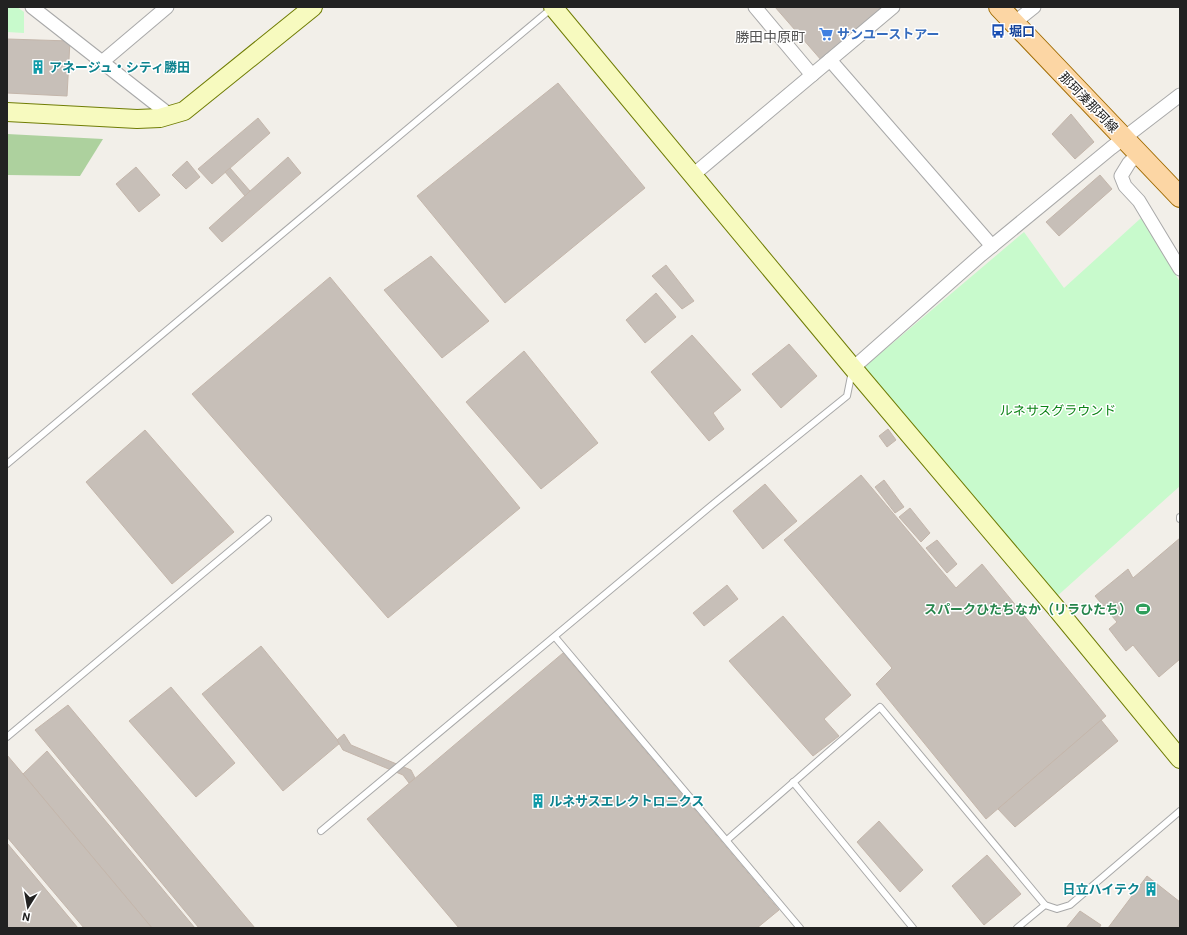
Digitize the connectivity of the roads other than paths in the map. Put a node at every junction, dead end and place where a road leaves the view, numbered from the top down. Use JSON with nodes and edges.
{"nodes":[{"id":1,"x":32,"y":7,"type":"edge"},
{"id":2,"x":167,"y":7,"type":"edge"},
{"id":3,"x":312,"y":7,"type":"edge"},
{"id":4,"x":553,"y":7,"type":"edge"},
{"id":5,"x":755,"y":7,"type":"edge"},
{"id":6,"x":893,"y":7,"type":"edge"},
{"id":7,"x":999,"y":7,"type":"edge"},
{"id":8,"x":1034,"y":7,"type":"edge"},
{"id":9,"x":1014,"y":23,"type":"junction"},
{"id":10,"x":830,"y":60,"type":"junction"},
{"id":11,"x":102,"y":62,"type":"junction"},
{"id":12,"x":812,"y":75,"type":"junction"},
{"id":13,"x":1180,"y":95,"type":"edge"},
{"id":14,"x":7,"y":112,"type":"edge"},
{"id":15,"x":171,"y":116,"type":"junction"},
{"id":16,"x":1124,"y":138,"type":"junction"},
{"id":17,"x":1138,"y":154,"type":"junction"},
{"id":18,"x":693,"y":175,"type":"junction"},
{"id":19,"x":1180,"y":197,"type":"edge"},
{"id":20,"x":992,"y":246,"type":"junction"},
{"id":21,"x":1180,"y":269,"type":"edge"},
{"id":22,"x":853,"y":368,"type":"junction"},
{"id":23,"x":7,"y":464,"type":"edge"},
{"id":24,"x":268,"y":519,"type":"dead end"},
{"id":25,"x":555,"y":637,"type":"junction"},
{"id":26,"x":7,"y":737,"type":"edge"},
{"id":27,"x":1180,"y":759,"type":"edge"},
{"id":28,"x":793,"y":782,"type":"junction"},
{"id":29,"x":1180,"y":811,"type":"edge"},
{"id":30,"x":321,"y":831,"type":"dead end"},
{"id":31,"x":727,"y":840,"type":"junction"},
{"id":32,"x":1045,"y":905,"type":"junction"},
{"id":33,"x":800,"y":928,"type":"edge"},
{"id":34,"x":913,"y":928,"type":"edge"},
{"id":35,"x":1017,"y":928,"type":"edge"}],
"edges":[{"from":1,"to":11,"type":"street"},
{"from":2,"to":11,"type":"street"},
{"from":3,"to":15,"type":"street"},
{"from":4,"to":18,"type":"street"},
{"from":4,"to":23,"type":"lane"},
{"from":5,"to":12,"type":"street"},
{"from":6,"to":10,"type":"street"},
{"from":7,"to":9,"type":"main road","name":"那珂湊那珂線"},
{"from":8,"to":9,"type":"street"},
{"from":9,"to":16,"type":"main road","name":"那珂湊那珂線"},
{"from":10,"to":12,"type":"street"},
{"from":10,"to":20,"type":"street"},
{"from":11,"to":15,"type":"street"},
{"from":12,"to":18,"type":"street"},
{"from":13,"to":16,"type":"street"},
{"from":14,"to":15,"type":"street"},
{"from":16,"to":17,"type":"main road","name":"那珂湊那珂線"},
{"from":16,"to":20,"type":"street"},
{"from":17,"to":19,"type":"main road","name":"那珂湊那珂線"},
{"from":17,"to":21,"type":"street"},
{"from":18,"to":22,"type":"street"},
{"from":20,"to":22,"type":"street"},
{"from":22,"to":25,"type":"lane"},
{"from":22,"to":27,"type":"street"},
{"from":24,"to":26,"type":"lane"},
{"from":25,"to":30,"type":"lane"},
{"from":25,"to":31,"type":"lane"},
{"from":28,"to":31,"type":"lane"},
{"from":28,"to":32,"type":"lane"},
{"from":28,"to":34,"type":"lane"},
{"from":29,"to":32,"type":"lane"},
{"from":31,"to":33,"type":"lane"},
{"from":32,"to":35,"type":"lane"}]}
